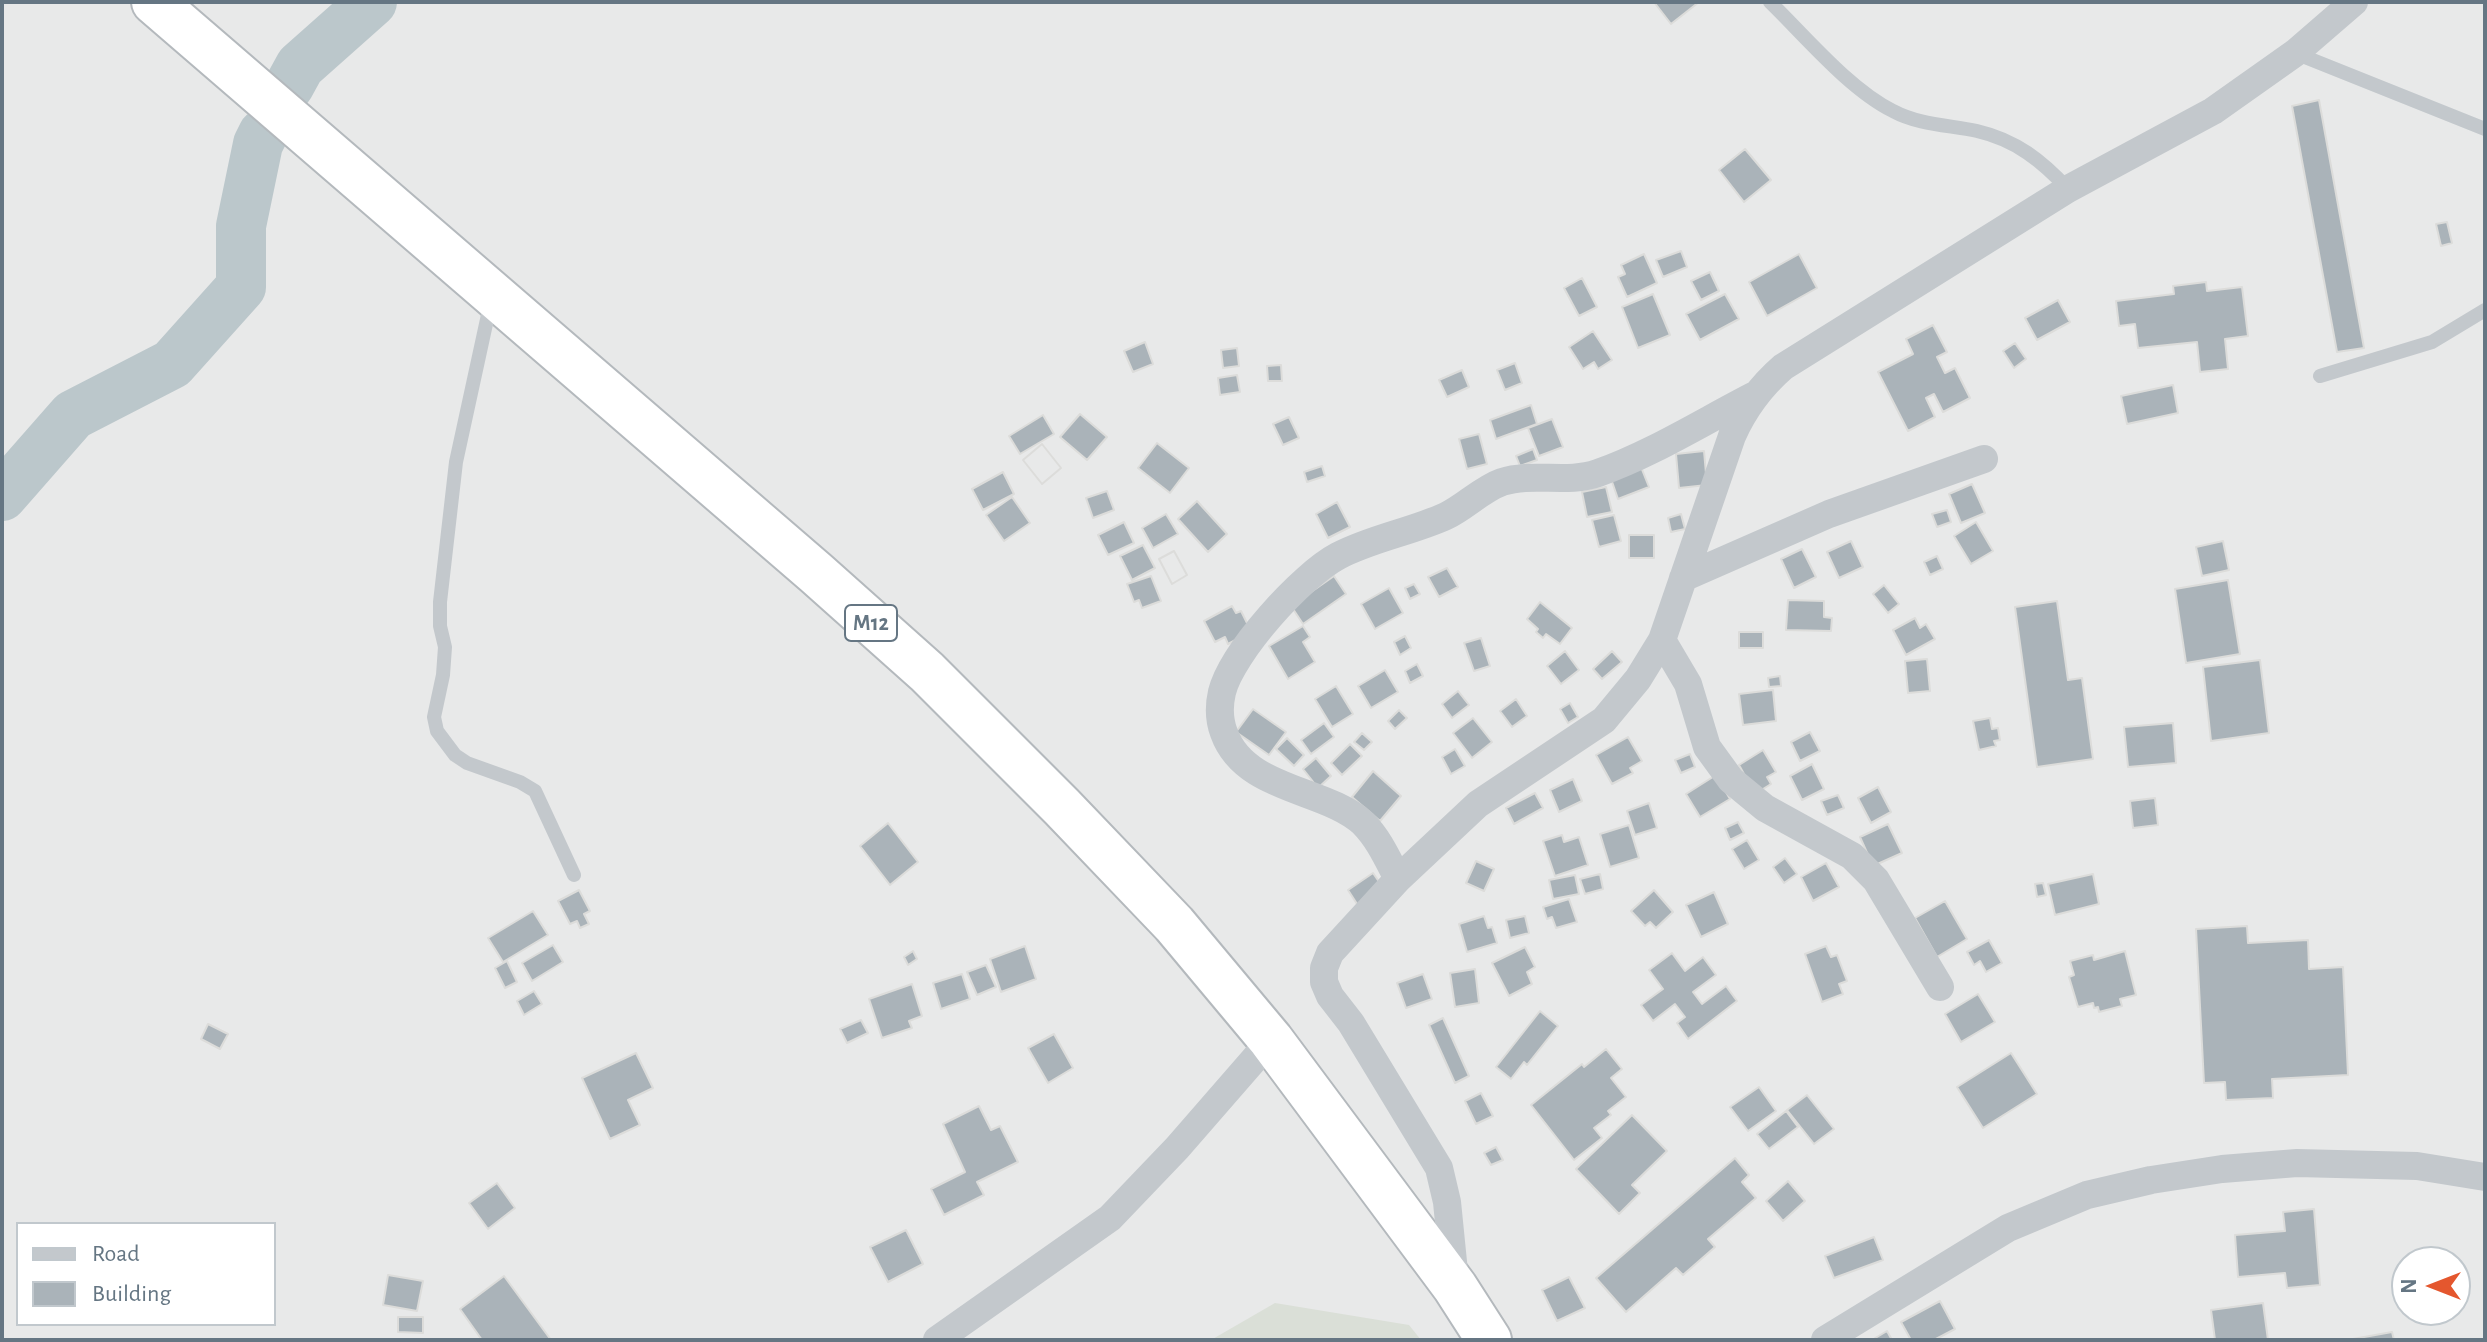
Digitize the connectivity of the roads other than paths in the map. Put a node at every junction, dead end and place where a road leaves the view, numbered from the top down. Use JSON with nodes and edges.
{"nodes":[{"id":1,"x":154,"y":2,"type":"edge"},
{"id":2,"x":1770,"y":2,"type":"edge"},
{"id":3,"x":2354,"y":2,"type":"edge"},
{"id":4,"x":2295,"y":53,"type":"junction"},
{"id":5,"x":2485,"y":129,"type":"edge"},
{"id":6,"x":2068,"y":189,"type":"junction"},
{"id":7,"x":493,"y":294,"type":"junction"},
{"id":8,"x":2485,"y":310,"type":"edge"},
{"id":9,"x":2320,"y":376,"type":"dead end"},
{"id":10,"x":1756,"y":395,"type":"junction"},
{"id":11,"x":1984,"y":459,"type":"dead end"},
{"id":12,"x":1683,"y":578,"type":"junction"},
{"id":13,"x":1662,"y":640,"type":"junction"},
{"id":14,"x":574,"y":875,"type":"dead end"},
{"id":15,"x":1398,"y":879,"type":"junction"},
{"id":16,"x":1940,"y":987,"type":"dead end"},
{"id":17,"x":1271,"y":1040,"type":"junction"},
{"id":18,"x":2485,"y":1177,"type":"edge"},
{"id":19,"x":1455,"y":1287,"type":"junction"},
{"id":20,"x":937,"y":1340,"type":"edge"},
{"id":21,"x":1489,"y":1340,"type":"edge"},
{"id":22,"x":1825,"y":1340,"type":"edge"}],
"edges":[{"from":1,"to":7,"type":"highway","number":"M12"},
{"from":2,"to":6,"type":"lane"},
{"from":3,"to":4,"type":"street"},
{"from":4,"to":5,"type":"lane"},
{"from":4,"to":6,"type":"street"},
{"from":6,"to":10,"type":"street"},
{"from":7,"to":14,"type":"lane"},
{"from":7,"to":17,"type":"highway","number":"M12"},
{"from":8,"to":9,"type":"lane"},
{"from":10,"to":12,"type":"street"},
{"from":10,"to":15,"type":"street"},
{"from":11,"to":12,"type":"street"},
{"from":12,"to":13,"type":"street"},
{"from":13,"to":15,"type":"street"},
{"from":13,"to":16,"type":"street"},
{"from":15,"to":19,"type":"street"},
{"from":17,"to":19,"type":"highway","number":"M12"},
{"from":17,"to":20,"type":"street"},
{"from":18,"to":22,"type":"street"},
{"from":19,"to":21,"type":"highway","number":"M12"}]}
